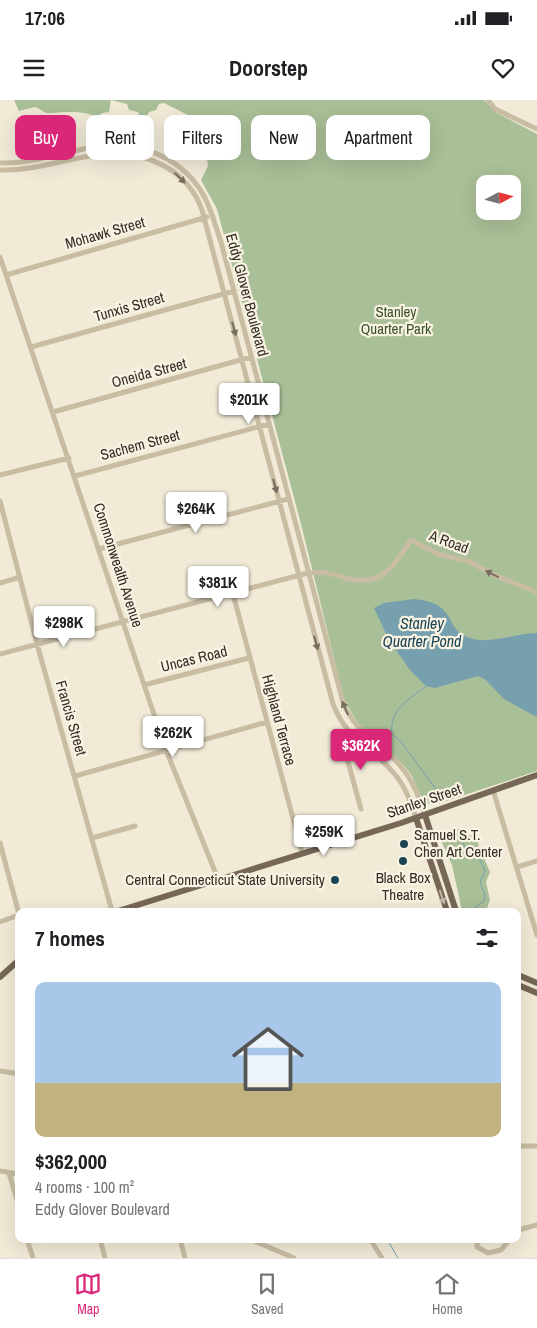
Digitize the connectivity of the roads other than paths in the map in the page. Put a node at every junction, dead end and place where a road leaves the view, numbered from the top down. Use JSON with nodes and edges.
{"nodes":[{"id":1,"x":488,"y":100,"type":"edge"},
{"id":2,"x":537,"y":129,"type":"edge"},
{"id":3,"x":154,"y":153,"type":"edge"},
{"id":4,"x":86,"y":156,"type":"edge"},
{"id":5,"x":39,"y":160,"type":"edge"},
{"id":6,"x":52,"y":160,"type":"edge"},
{"id":7,"x":152,"y":160,"type":"edge"},
{"id":8,"x":0,"y":163,"type":"edge"},
{"id":9,"x":53,"y":164,"type":"junction"},
{"id":10,"x":0,"y":170,"type":"edge"},
{"id":11,"x":212,"y":215,"type":"junction"},
{"id":12,"x":204,"y":218,"type":"junction"},
{"id":13,"x":0,"y":257,"type":"edge"},
{"id":14,"x":6,"y":275,"type":"junction"},
{"id":15,"x":234,"y":291,"type":"junction"},
{"id":16,"x":224,"y":294,"type":"junction"},
{"id":17,"x":31,"y":347,"type":"junction"},
{"id":18,"x":251,"y":357,"type":"junction"},
{"id":19,"x":242,"y":360,"type":"junction"},
{"id":20,"x":53,"y":412,"type":"junction"},
{"id":21,"x":269,"y":424,"type":"junction"},
{"id":22,"x":260,"y":427,"type":"junction"},
{"id":23,"x":69,"y":458,"type":"junction"},
{"id":24,"x":0,"y":475,"type":"edge"},
{"id":25,"x":75,"y":476,"type":"junction"},
{"id":26,"x":288,"y":498,"type":"junction"},
{"id":27,"x":0,"y":501,"type":"edge"},
{"id":28,"x":279,"y":501,"type":"junction"},
{"id":29,"x":99,"y":549,"type":"junction"},
{"id":30,"x":308,"y":573,"type":"junction"},
{"id":31,"x":299,"y":576,"type":"junction"},
{"id":32,"x":20,"y":577,"type":"junction"},
{"id":33,"x":0,"y":583,"type":"edge"},
{"id":34,"x":537,"y":592,"type":"edge"},
{"id":35,"x":233,"y":594,"type":"junction"},
{"id":36,"x":123,"y":622,"type":"junction"},
{"id":37,"x":36,"y":644,"type":"junction"},
{"id":38,"x":0,"y":654,"type":"edge"},
{"id":39,"x":330,"y":657,"type":"junction"},
{"id":40,"x":250,"y":658,"type":"junction"},
{"id":41,"x":321,"y":660,"type":"junction"},
{"id":42,"x":144,"y":685,"type":"junction"},
{"id":43,"x":267,"y":722,"type":"junction"},
{"id":44,"x":360,"y":731,"type":"junction"},
{"id":45,"x":353,"y":738,"type":"junction"},
{"id":46,"x":166,"y":750,"type":"junction"},
{"id":47,"x":537,"y":775,"type":"edge"},
{"id":48,"x":74,"y":776,"type":"junction"},
{"id":49,"x":493,"y":790,"type":"junction"},
{"id":50,"x":361,"y":809,"type":"dead end"},
{"id":51,"x":424,"y":815,"type":"junction"},
{"id":52,"x":416,"y":818,"type":"junction"},
{"id":53,"x":135,"y":826,"type":"dead end"},
{"id":54,"x":92,"y":838,"type":"junction"},
{"id":55,"x":0,"y":843,"type":"edge"},
{"id":56,"x":302,"y":852,"type":"junction"},
{"id":57,"x":2,"y":859,"type":"edge"},
{"id":58,"x":537,"y":861,"type":"edge"},
{"id":59,"x":517,"y":867,"type":"junction"},
{"id":60,"x":218,"y":879,"type":"junction"},
{"id":61,"x":17,"y":908,"type":"edge"},
{"id":62,"x":111,"y":908,"type":"edge"},
{"id":63,"x":127,"y":908,"type":"edge"},
{"id":64,"x":446,"y":908,"type":"edge"},
{"id":65,"x":455,"y":908,"type":"edge"},
{"id":66,"x":15,"y":916,"type":"edge"},
{"id":67,"x":0,"y":922,"type":"edge"},
{"id":68,"x":537,"y":935,"type":"edge"},
{"id":69,"x":15,"y":964,"type":"edge"},
{"id":70,"x":521,"y":976,"type":"edge"},
{"id":71,"x":0,"y":977,"type":"edge"},
{"id":72,"x":537,"y":983,"type":"edge"},
{"id":73,"x":521,"y":986,"type":"edge"},
{"id":74,"x":537,"y":993,"type":"edge"},
{"id":75,"x":0,"y":1071,"type":"edge"},
{"id":76,"x":15,"y":1073,"type":"edge"},
{"id":77,"x":521,"y":1146,"type":"edge"},
{"id":78,"x":537,"y":1146,"type":"edge"},
{"id":79,"x":0,"y":1171,"type":"edge"},
{"id":80,"x":9,"y":1172,"type":"junction"},
{"id":81,"x":15,"y":1173,"type":"edge"},
{"id":82,"x":15,"y":1193,"type":"edge"},
{"id":83,"x":537,"y":1225,"type":"edge"},
{"id":84,"x":521,"y":1229,"type":"edge"},
{"id":85,"x":28,"y":1243,"type":"edge"},
{"id":86,"x":101,"y":1243,"type":"edge"},
{"id":87,"x":181,"y":1243,"type":"edge"},
{"id":88,"x":259,"y":1243,"type":"edge"},
{"id":89,"x":373,"y":1243,"type":"edge"},
{"id":90,"x":477,"y":1243,"type":"edge"},
{"id":91,"x":507,"y":1243,"type":"edge"},
{"id":92,"x":33,"y":1258,"type":"edge"},
{"id":93,"x":105,"y":1258,"type":"edge"},
{"id":94,"x":186,"y":1258,"type":"edge"},
{"id":95,"x":294,"y":1258,"type":"edge"},
{"id":96,"x":382,"y":1258,"type":"edge"}],
"edges":[{"from":1,"to":2,"type":"street"},
{"from":3,"to":11,"type":"street","name":"Eddy Glover Boulevard"},
{"from":4,"to":9,"type":"street","name":"Eddy Glover Boulevard"},
{"from":5,"to":8,"type":"street","name":"Eddy Glover Boulevard"},
{"from":6,"to":9,"type":"street"},
{"from":7,"to":12,"type":"street","name":"Eddy Glover Boulevard","one_way":true},
{"from":9,"to":10,"type":"street","name":"Eddy Glover Boulevard"},
{"from":11,"to":12,"type":"street","name":"Mohawk Street"},
{"from":11,"to":15,"type":"street","name":"Eddy Glover Boulevard"},
{"from":12,"to":14,"type":"street","name":"Mohawk Street"},
{"from":12,"to":16,"type":"street","name":"Eddy Glover Boulevard"},
{"from":13,"to":14,"type":"street","name":"Commonwealth Avenue"},
{"from":14,"to":17,"type":"street","name":"Commonwealth Avenue"},
{"from":15,"to":16,"type":"street","name":"Tunxis Street"},
{"from":15,"to":18,"type":"street","name":"Eddy Glover Boulevard"},
{"from":16,"to":17,"type":"street","name":"Tunxis Street"},
{"from":16,"to":19,"type":"street","name":"Eddy Glover Boulevard","one_way":true},
{"from":17,"to":20,"type":"street","name":"Commonwealth Avenue"},
{"from":18,"to":19,"type":"street","name":"Oneida Street"},
{"from":18,"to":21,"type":"street","name":"Eddy Glover Boulevard"},
{"from":19,"to":20,"type":"street","name":"Oneida Street"},
{"from":19,"to":22,"type":"street","name":"Eddy Glover Boulevard"},
{"from":20,"to":23,"type":"street","name":"Commonwealth Avenue"},
{"from":21,"to":22,"type":"street","name":"Sachem Street"},
{"from":21,"to":26,"type":"street","name":"Eddy Glover Boulevard"},
{"from":22,"to":25,"type":"street","name":"Sachem Street"},
{"from":22,"to":28,"type":"street","name":"Eddy Glover Boulevard","one_way":true},
{"from":23,"to":24,"type":"street"},
{"from":23,"to":25,"type":"street","name":"Commonwealth Avenue"},
{"from":25,"to":29,"type":"street","name":"Commonwealth Avenue"},
{"from":26,"to":28,"type":"street"},
{"from":26,"to":30,"type":"street","name":"Eddy Glover Boulevard"},
{"from":27,"to":32,"type":"street","name":"Francis Street"},
{"from":28,"to":29,"type":"street"},
{"from":28,"to":31,"type":"street","name":"Eddy Glover Boulevard"},
{"from":29,"to":36,"type":"street","name":"Commonwealth Avenue"},
{"from":30,"to":31,"type":"street"},
{"from":34,"to":30,"type":"street","name":"A Road","one_way":true},
{"from":30,"to":39,"type":"street","name":"Eddy Glover Boulevard"},
{"from":31,"to":35,"type":"street"},
{"from":31,"to":41,"type":"street","name":"Eddy Glover Boulevard","one_way":true},
{"from":32,"to":33,"type":"street"},
{"from":32,"to":37,"type":"street","name":"Francis Street"},
{"from":35,"to":36,"type":"street"},
{"from":35,"to":40,"type":"street","name":"Highland Terrace"},
{"from":36,"to":37,"type":"street"},
{"from":36,"to":42,"type":"street","name":"Commonwealth Avenue"},
{"from":37,"to":38,"type":"street"},
{"from":37,"to":48,"type":"street","name":"Francis Street"},
{"from":39,"to":41,"type":"street"},
{"from":44,"to":39,"type":"street","name":"Eddy Glover Boulevard","one_way":true},
{"from":40,"to":42,"type":"street","name":"Uncas Road"},
{"from":40,"to":43,"type":"street","name":"Highland Terrace"},
{"from":41,"to":45,"type":"street","name":"Eddy Glover Boulevard"},
{"from":42,"to":46,"type":"street","name":"Commonwealth Avenue"},
{"from":43,"to":46,"type":"street"},
{"from":43,"to":56,"type":"street","name":"Highland Terrace"},
{"from":44,"to":45,"type":"street"},
{"from":44,"to":51,"type":"street","name":"Eddy Glover Boulevard"},
{"from":45,"to":50,"type":"street"},
{"from":45,"to":52,"type":"street","name":"Eddy Glover Boulevard"},
{"from":46,"to":48,"type":"street"},
{"from":46,"to":60,"type":"street","name":"Commonwealth Avenue"},
{"from":47,"to":49,"type":"main road","name":"Stanley Street"},
{"from":48,"to":54,"type":"street","name":"Francis Street"},
{"from":49,"to":51,"type":"main road","name":"Stanley Street"},
{"from":49,"to":59,"type":"street"},
{"from":51,"to":52,"type":"main road","name":"Stanley Street"},
{"from":51,"to":65,"type":"main road"},
{"from":52,"to":56,"type":"main road","name":"Stanley Street"},
{"from":52,"to":64,"type":"main road","one_way":true},
{"from":53,"to":54,"type":"street"},
{"from":54,"to":62,"type":"street","name":"Francis Street"},
{"from":55,"to":57,"type":"street"},
{"from":56,"to":60,"type":"main road","name":"Stanley Street"},
{"from":57,"to":61,"type":"street"},
{"from":58,"to":59,"type":"street"},
{"from":59,"to":68,"type":"street"},
{"from":60,"to":63,"type":"main road","name":"Stanley Street"},
{"from":66,"to":67,"type":"street"},
{"from":69,"to":71,"type":"main road"},
{"from":70,"to":72,"type":"main road"},
{"from":73,"to":74,"type":"main road"},
{"from":75,"to":76,"type":"street"},
{"from":77,"to":78,"type":"street"},
{"from":79,"to":80,"type":"street"},
{"from":80,"to":81,"type":"street"},
{"from":80,"to":82,"type":"street"},
{"from":83,"to":84,"type":"street"},
{"from":85,"to":92,"type":"street"},
{"from":86,"to":93,"type":"street"},
{"from":87,"to":94,"type":"street"},
{"from":88,"to":95,"type":"street"},
{"from":89,"to":96,"type":"street"},
{"from":90,"to":91,"type":"street"}]}
